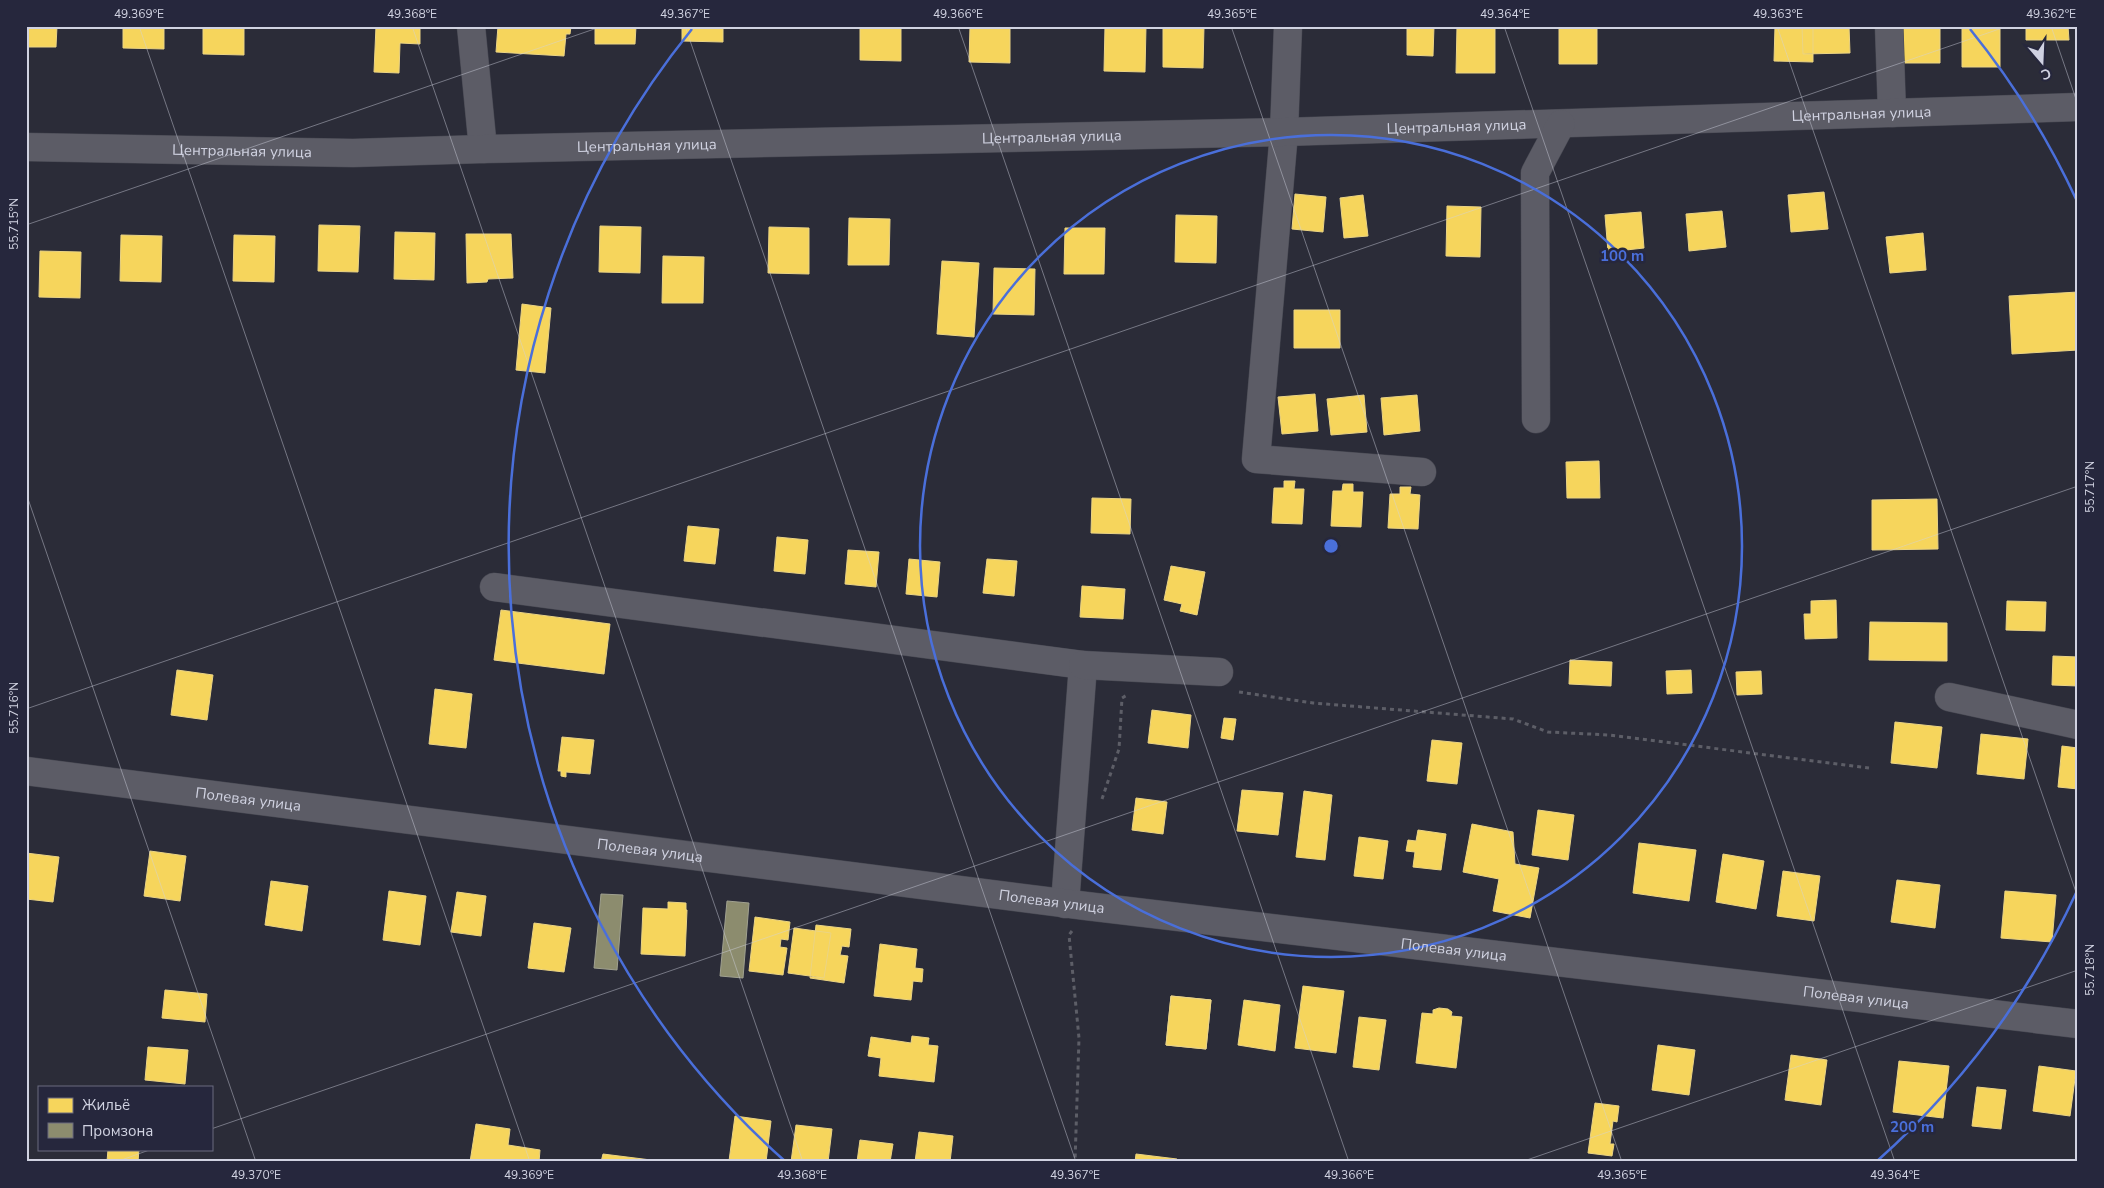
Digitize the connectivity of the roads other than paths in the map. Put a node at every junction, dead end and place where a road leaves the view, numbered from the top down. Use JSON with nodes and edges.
{"nodes":[{"id":1,"x":471,"y":26,"type":"edge"},
{"id":2,"x":1288,"y":26,"type":"edge"},
{"id":3,"x":1889,"y":26,"type":"edge"},
{"id":4,"x":2078,"y":107,"type":"edge"},
{"id":5,"x":1892,"y":113,"type":"junction"},
{"id":6,"x":1561,"y":124,"type":"junction"},
{"id":7,"x":1284,"y":132,"type":"junction"},
{"id":8,"x":26,"y":147,"type":"edge"},
{"id":9,"x":483,"y":149,"type":"junction"},
{"id":10,"x":1536,"y":419,"type":"dead end"},
{"id":11,"x":1422,"y":472,"type":"dead end"},
{"id":12,"x":494,"y":587,"type":"dead end"},
{"id":13,"x":1083,"y":665,"type":"junction"},
{"id":14,"x":1228,"y":682,"type":"road end"},
{"id":15,"x":1949,"y":697,"type":"dead end"},
{"id":16,"x":2078,"y":724,"type":"edge"},
{"id":17,"x":26,"y":771,"type":"edge"},
{"id":18,"x":1075,"y":905,"type":"junction"},
{"id":19,"x":2078,"y":1024,"type":"edge"}],
"edges":[{"from":1,"to":9,"type":"street"},
{"from":2,"to":7,"type":"street"},
{"from":3,"to":5,"type":"street"},
{"from":4,"to":5,"type":"street","name":"Центральная улица"},
{"from":5,"to":6,"type":"street","name":"Центральная улица"},
{"from":6,"to":7,"type":"street","name":"Центральная улица"},
{"from":6,"to":10,"type":"street"},
{"from":7,"to":9,"type":"street","name":"Центральная улица"},
{"from":7,"to":11,"type":"street"},
{"from":8,"to":9,"type":"street","name":"Центральная улица"},
{"from":12,"to":13,"type":"street"},
{"from":13,"to":14,"type":"street"},
{"from":13,"to":18,"type":"street"},
{"from":15,"to":16,"type":"street"},
{"from":17,"to":18,"type":"street","name":"Полевая улица"},
{"from":18,"to":19,"type":"street","name":"Полевая улица"}]}
